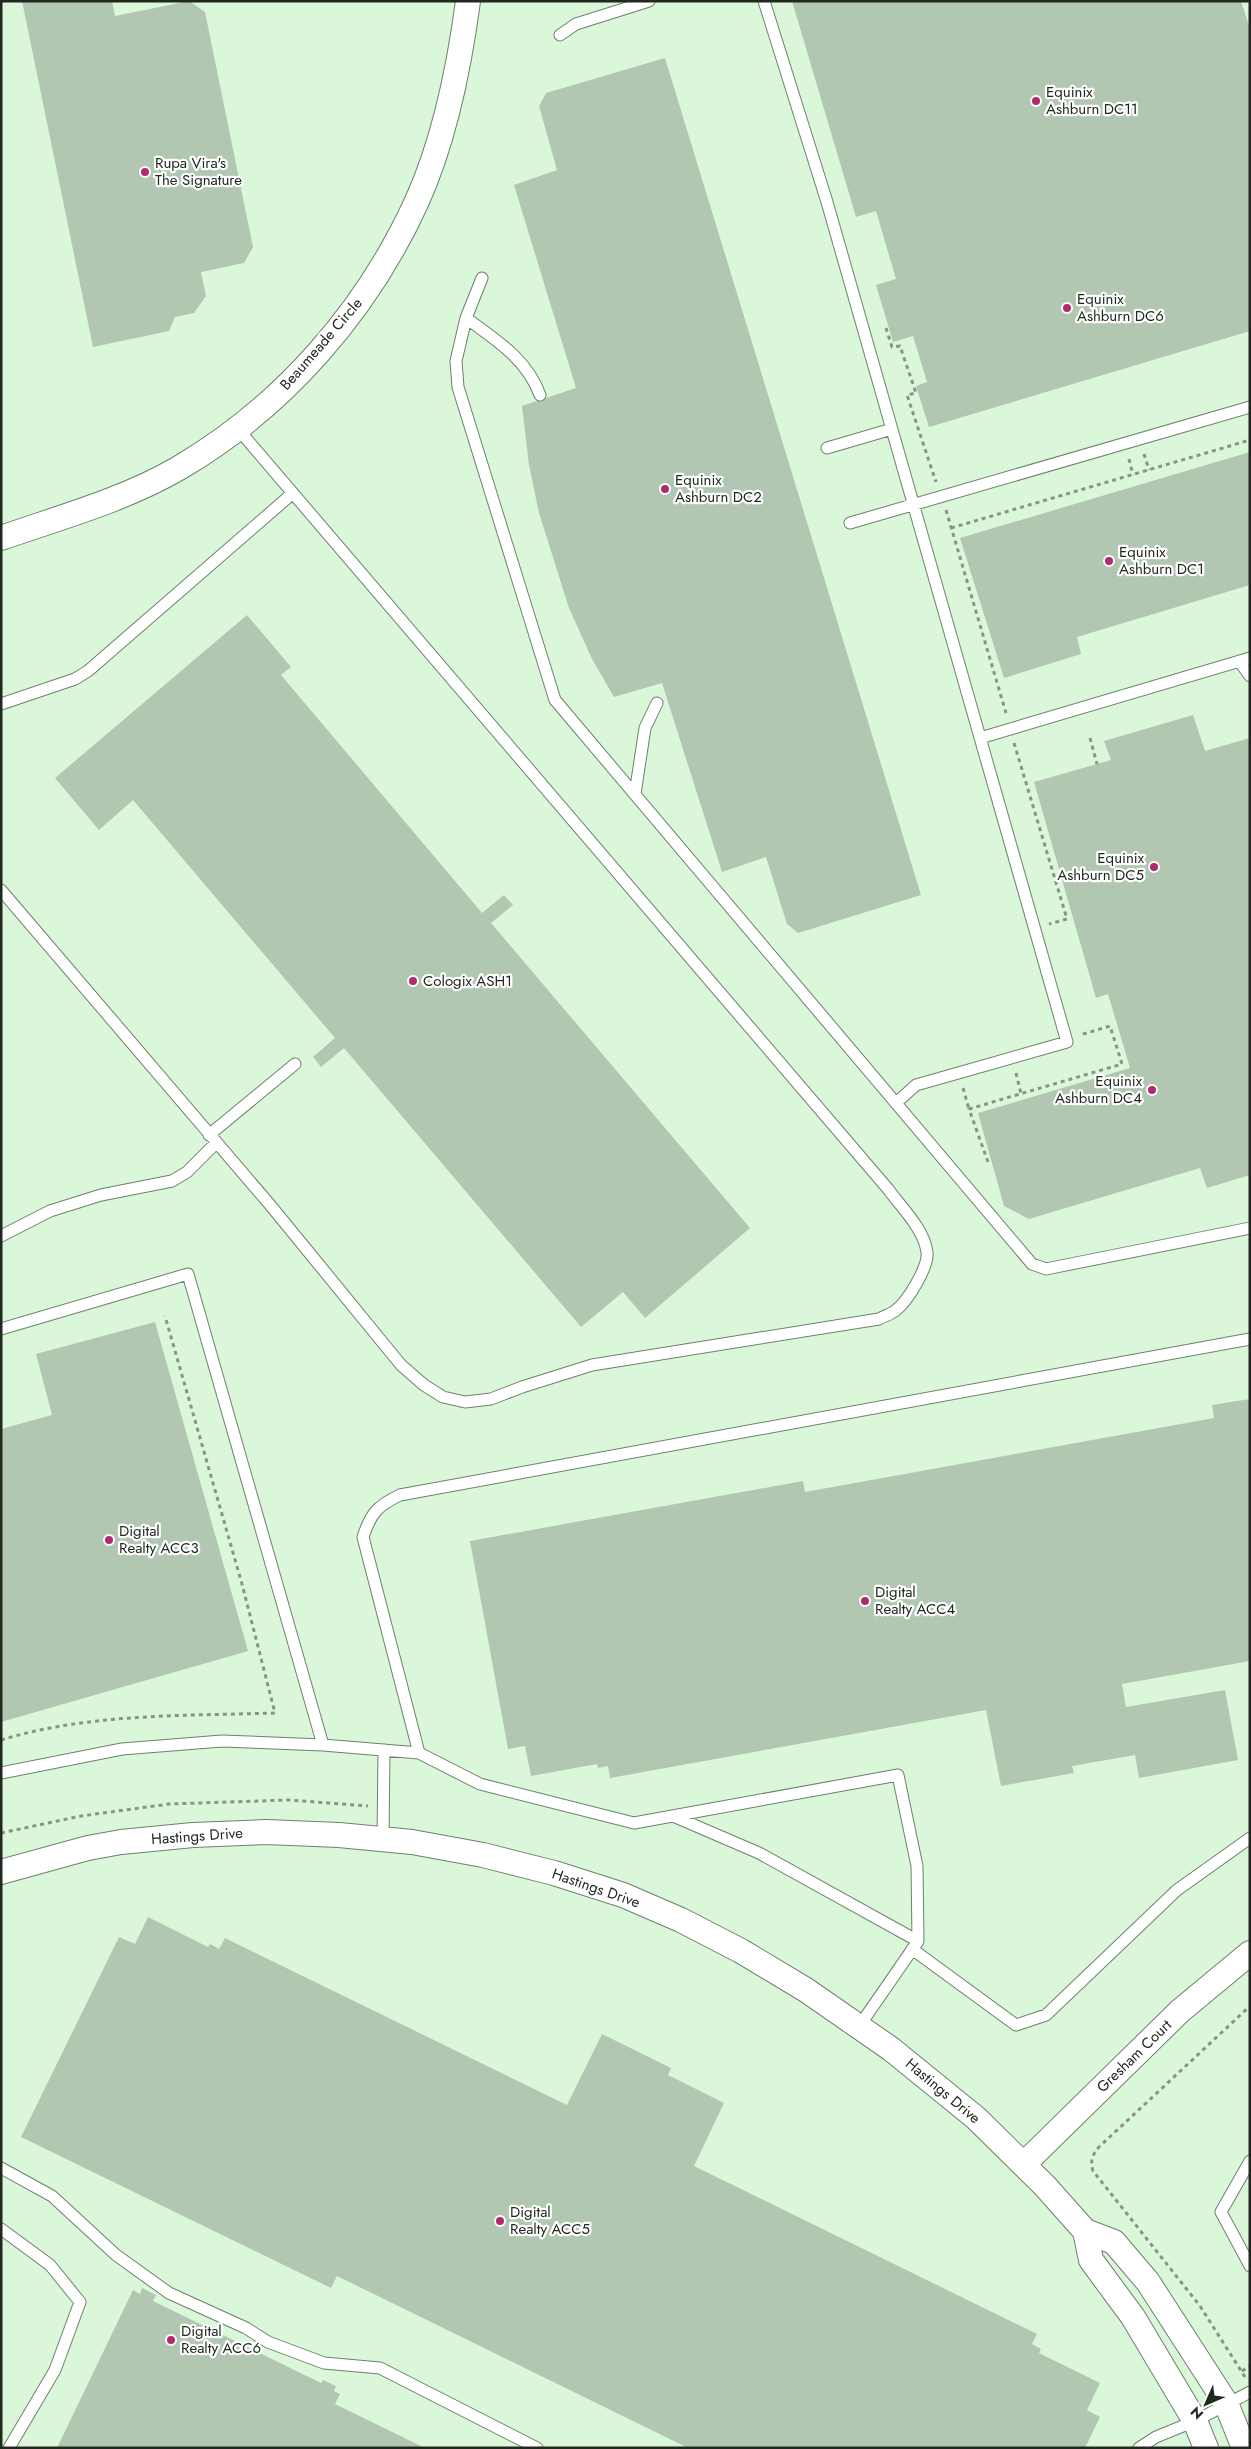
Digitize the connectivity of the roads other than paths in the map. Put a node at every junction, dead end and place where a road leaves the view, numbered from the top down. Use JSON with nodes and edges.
{"nodes":[{"id":1,"x":468,"y":1,"type":"edge"},
{"id":2,"x":649,"y":1,"type":"edge"},
{"id":3,"x":764,"y":1,"type":"edge"},
{"id":4,"x":560,"y":34,"type":"dead end"},
{"id":5,"x":482,"y":278,"type":"dead end"},
{"id":6,"x":466,"y":318,"type":"junction"},
{"id":7,"x":540,"y":395,"type":"dead end"},
{"id":8,"x":1250,"y":407,"type":"edge"},
{"id":9,"x":238,"y":429,"type":"junction"},
{"id":10,"x":892,"y":429,"type":"junction"},
{"id":11,"x":827,"y":448,"type":"dead end"},
{"id":12,"x":293,"y":493,"type":"junction"},
{"id":13,"x":914,"y":505,"type":"junction"},
{"id":14,"x":850,"y":523,"type":"dead end"},
{"id":15,"x":1,"y":538,"type":"edge"},
{"id":16,"x":1244,"y":659,"type":"edge"},
{"id":17,"x":1250,"y":676,"type":"edge"},
{"id":18,"x":657,"y":703,"type":"dead end"},
{"id":19,"x":1,"y":704,"type":"edge"},
{"id":20,"x":980,"y":738,"type":"junction"},
{"id":21,"x":635,"y":794,"type":"junction"},
{"id":22,"x":1,"y":890,"type":"edge"},
{"id":23,"x":295,"y":1064,"type":"dead end"},
{"id":24,"x":896,"y":1103,"type":"junction"},
{"id":25,"x":213,"y":1139,"type":"junction"},
{"id":26,"x":1250,"y":1228,"type":"edge"},
{"id":27,"x":1,"y":1236,"type":"edge"},
{"id":28,"x":1,"y":1329,"type":"edge"},
{"id":29,"x":1250,"y":1339,"type":"edge"},
{"id":30,"x":323,"y":1745,"type":"junction"},
{"id":31,"x":384,"y":1750,"type":"junction"},
{"id":32,"x":419,"y":1753,"type":"junction"},
{"id":33,"x":1,"y":1773,"type":"edge"},
{"id":34,"x":673,"y":1816,"type":"junction"},
{"id":35,"x":1250,"y":1838,"type":"edge"},
{"id":36,"x":383,"y":1839,"type":"junction"},
{"id":37,"x":1,"y":1872,"type":"edge"},
{"id":38,"x":915,"y":1945,"type":"junction"},
{"id":39,"x":1250,"y":1952,"type":"edge"},
{"id":40,"x":860,"y":2025,"type":"junction"},
{"id":41,"x":1250,"y":2161,"type":"edge"},
{"id":42,"x":1024,"y":2164,"type":"junction"},
{"id":43,"x":1,"y":2168,"type":"edge"},
{"id":44,"x":1,"y":2229,"type":"edge"},
{"id":45,"x":1085,"y":2231,"type":"junction"},
{"id":46,"x":1250,"y":2266,"type":"edge"},
{"id":47,"x":1250,"y":2392,"type":"edge"},
{"id":48,"x":1226,"y":2403,"type":"junction"},
{"id":49,"x":1195,"y":2421,"type":"junction"},
{"id":50,"x":10,"y":2448,"type":"edge"},
{"id":51,"x":536,"y":2448,"type":"edge"},
{"id":52,"x":1139,"y":2448,"type":"edge"},
{"id":53,"x":1206,"y":2448,"type":"edge"},
{"id":54,"x":1244,"y":2448,"type":"edge"}],
"edges":[{"from":1,"to":9,"type":"street","name":"Beaumeade Circle"},
{"from":2,"to":4,"type":"lane"},
{"from":3,"to":10,"type":"lane"},
{"from":5,"to":6,"type":"lane"},
{"from":6,"to":7,"type":"lane"},
{"from":6,"to":21,"type":"lane"},
{"from":8,"to":13,"type":"lane"},
{"from":9,"to":12,"type":"lane"},
{"from":9,"to":15,"type":"street","name":"Beaumeade Circle"},
{"from":10,"to":11,"type":"lane"},
{"from":10,"to":13,"type":"lane"},
{"from":12,"to":19,"type":"lane"},
{"from":12,"to":25,"type":"lane"},
{"from":13,"to":14,"type":"lane"},
{"from":13,"to":20,"type":"lane"},
{"from":16,"to":17,"type":"lane"},
{"from":16,"to":20,"type":"lane"},
{"from":18,"to":21,"type":"lane"},
{"from":20,"to":24,"type":"lane"},
{"from":21,"to":24,"type":"lane"},
{"from":22,"to":25,"type":"lane"},
{"from":23,"to":25,"type":"lane"},
{"from":24,"to":26,"type":"lane"},
{"from":25,"to":27,"type":"lane"},
{"from":28,"to":30,"type":"lane"},
{"from":29,"to":32,"type":"lane"},
{"from":30,"to":31,"type":"lane"},
{"from":30,"to":33,"type":"lane"},
{"from":31,"to":32,"type":"lane"},
{"from":31,"to":36,"type":"lane"},
{"from":32,"to":34,"type":"lane"},
{"from":34,"to":38,"type":"lane"},
{"from":34,"to":38,"type":"lane"},
{"from":35,"to":38,"type":"lane"},
{"from":36,"to":37,"type":"street","name":"Hastings Drive"},
{"from":36,"to":40,"type":"street","name":"Hastings Drive"},
{"from":38,"to":40,"type":"lane"},
{"from":39,"to":42,"type":"street","name":"Gresham Court"},
{"from":40,"to":42,"type":"street","name":"Hastings Drive"},
{"from":41,"to":46,"type":"lane"},
{"from":42,"to":45,"type":"street","name":"Hastings Drive"},
{"from":43,"to":51,"type":"lane"},
{"from":44,"to":50,"type":"lane"},
{"from":45,"to":48,"type":"street","name":"Hastings Drive"},
{"from":45,"to":49,"type":"street"},
{"from":47,"to":48,"type":"lane"},
{"from":48,"to":49,"type":"lane"},
{"from":48,"to":54,"type":"street","name":"Hastings Drive"},
{"from":49,"to":52,"type":"lane"},
{"from":49,"to":53,"type":"street"}]}
